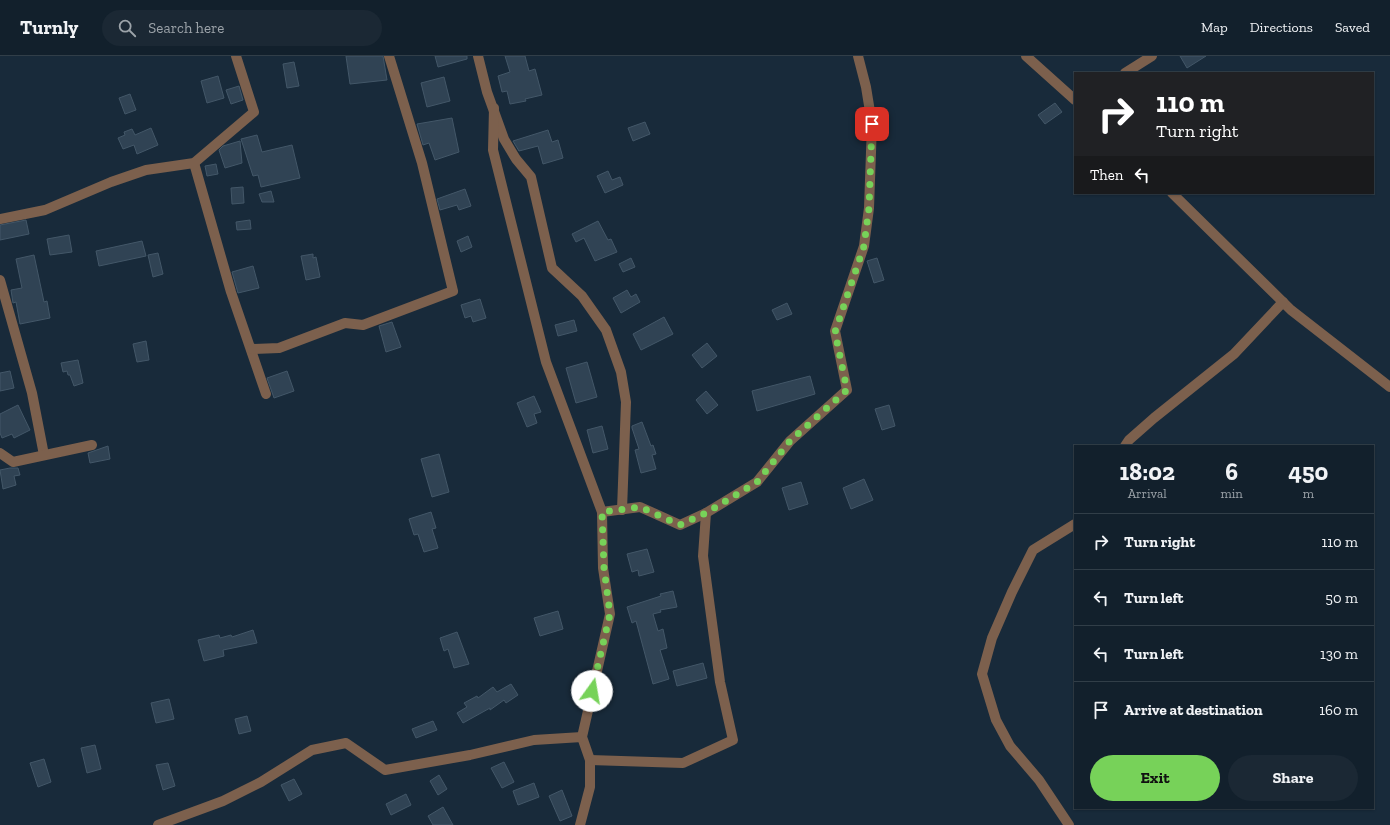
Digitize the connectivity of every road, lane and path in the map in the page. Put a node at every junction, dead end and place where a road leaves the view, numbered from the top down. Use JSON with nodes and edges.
{"nodes":[{"id":1,"x":236,"y":56,"type":"edge"},
{"id":2,"x":389,"y":56,"type":"edge"},
{"id":3,"x":478,"y":56,"type":"edge"},
{"id":4,"x":858,"y":56,"type":"edge"},
{"id":5,"x":1026,"y":56,"type":"edge"},
{"id":6,"x":1152,"y":56,"type":"edge"},
{"id":7,"x":1127,"y":72,"type":"edge"},
{"id":8,"x":1074,"y":99,"type":"edge"},
{"id":9,"x":494,"y":108,"type":"junction"},
{"id":10,"x":194,"y":163,"type":"junction"},
{"id":11,"x":1173,"y":194,"type":"edge"},
{"id":12,"x":0,"y":218,"type":"edge"},
{"id":13,"x":0,"y":280,"type":"edge"},
{"id":14,"x":1283,"y":302,"type":"junction"},
{"id":15,"x":252,"y":349,"type":"junction"},
{"id":16,"x":1390,"y":387,"type":"edge"},
{"id":17,"x":266,"y":394,"type":"dead end"},
{"id":18,"x":92,"y":445,"type":"dead end"},
{"id":19,"x":1126,"y":445,"type":"edge"},
{"id":20,"x":0,"y":453,"type":"edge"},
{"id":21,"x":44,"y":455,"type":"junction"},
{"id":22,"x":622,"y":510,"type":"junction"},
{"id":23,"x":602,"y":512,"type":"junction"},
{"id":24,"x":706,"y":513,"type":"junction"},
{"id":25,"x":1074,"y":525,"type":"edge"},
{"id":26,"x":582,"y":736,"type":"junction"},
{"id":27,"x":590,"y":760,"type":"junction"},
{"id":28,"x":158,"y":825,"type":"edge"},
{"id":29,"x":580,"y":825,"type":"edge"},
{"id":30,"x":1069,"y":825,"type":"edge"}],
"edges":[{"from":1,"to":10,"type":"street"},
{"from":2,"to":15,"type":"street"},
{"from":3,"to":9,"type":"street"},
{"from":4,"to":24,"type":"street"},
{"from":5,"to":8,"type":"street"},
{"from":6,"to":7,"type":"street"},
{"from":9,"to":22,"type":"street"},
{"from":9,"to":23,"type":"street"},
{"from":10,"to":12,"type":"street"},
{"from":10,"to":15,"type":"street"},
{"from":11,"to":14,"type":"street"},
{"from":13,"to":21,"type":"street"},
{"from":14,"to":16,"type":"street"},
{"from":14,"to":19,"type":"street"},
{"from":15,"to":17,"type":"street"},
{"from":18,"to":21,"type":"street"},
{"from":20,"to":21,"type":"street"},
{"from":22,"to":23,"type":"street"},
{"from":22,"to":24,"type":"street"},
{"from":23,"to":26,"type":"street"},
{"from":24,"to":27,"type":"street"},
{"from":25,"to":30,"type":"street"},
{"from":26,"to":27,"type":"street"},
{"from":26,"to":28,"type":"street"},
{"from":27,"to":29,"type":"street"}]}
